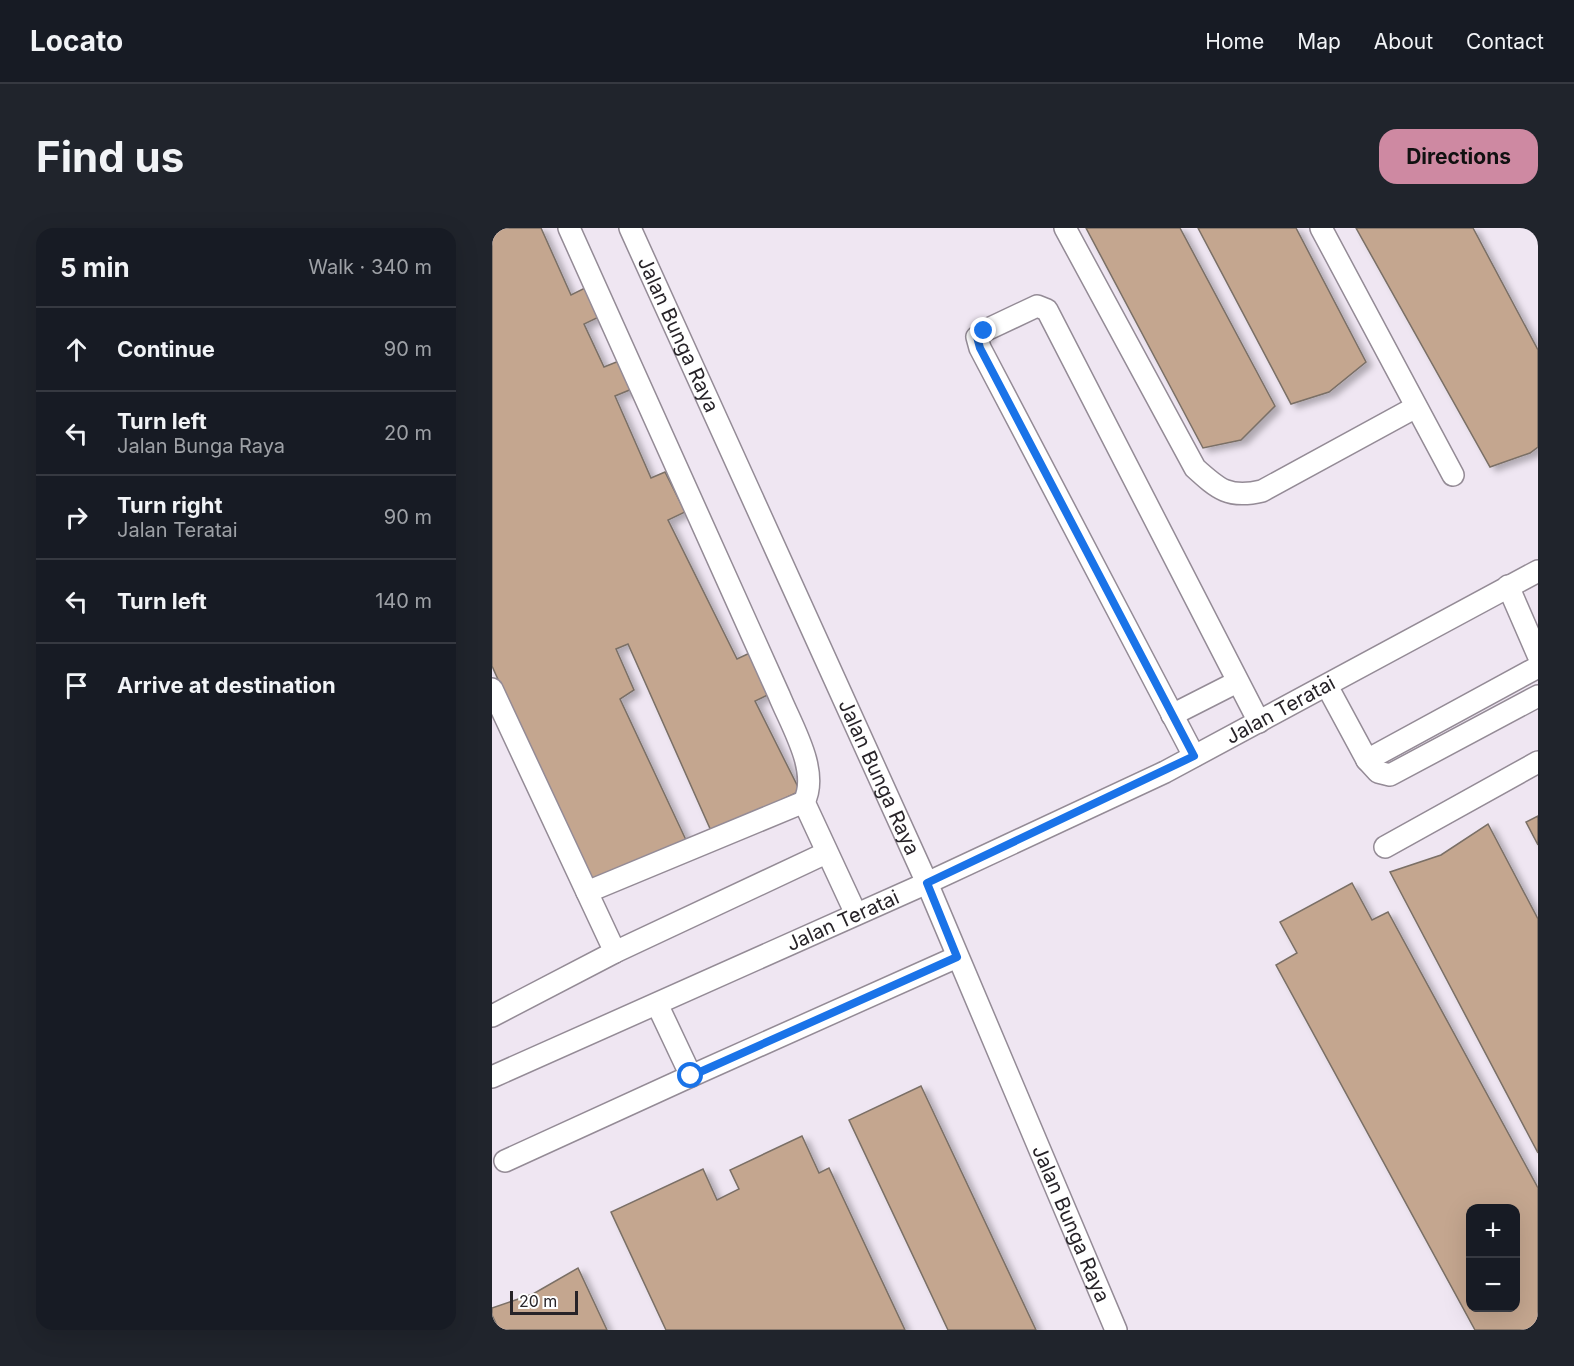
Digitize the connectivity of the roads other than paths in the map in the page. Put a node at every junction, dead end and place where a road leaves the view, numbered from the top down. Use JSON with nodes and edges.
{"nodes":[{"id":1,"x":569,"y":228,"type":"edge"},
{"id":2,"x":630,"y":228,"type":"edge"},
{"id":3,"x":1065,"y":228,"type":"edge"},
{"id":4,"x":1321,"y":228,"type":"edge"},
{"id":5,"x":1416,"y":407,"type":"junction"},
{"id":6,"x":1453,"y":475,"type":"dead end"},
{"id":7,"x":1538,"y":571,"type":"edge"},
{"id":8,"x":1508,"y":586,"type":"junction"},
{"id":9,"x":1538,"y":655,"type":"edge"},
{"id":10,"x":1538,"y":667,"type":"edge"},
{"id":11,"x":1237,"y":682,"type":"junction"},
{"id":12,"x":1327,"y":686,"type":"junction"},
{"id":13,"x":492,"y":689,"type":"edge"},
{"id":14,"x":1538,"y":696,"type":"edge"},
{"id":15,"x":1172,"y":715,"type":"junction"},
{"id":16,"x":1259,"y":722,"type":"junction"},
{"id":17,"x":1194,"y":756,"type":"junction"},
{"id":18,"x":1367,"y":760,"type":"junction"},
{"id":19,"x":1538,"y":762,"type":"edge"},
{"id":20,"x":804,"y":802,"type":"junction"},
{"id":21,"x":1385,"y":847,"type":"dead end"},
{"id":22,"x":826,"y":853,"type":"junction"},
{"id":23,"x":927,"y":883,"type":"junction"},
{"id":24,"x":587,"y":892,"type":"junction"},
{"id":25,"x":856,"y":914,"type":"junction"},
{"id":26,"x":615,"y":952,"type":"junction"},
{"id":27,"x":957,"y":957,"type":"junction"},
{"id":28,"x":657,"y":1004,"type":"junction"},
{"id":29,"x":492,"y":1016,"type":"edge"},
{"id":30,"x":494,"y":1071,"type":"edge"},
{"id":31,"x":691,"y":1076,"type":"junction"},
{"id":32,"x":505,"y":1161,"type":"dead end"},
{"id":33,"x":1116,"y":1330,"type":"edge"}],
"edges":[{"from":1,"to":20,"type":"street"},
{"from":2,"to":23,"type":"street","name":"Jalan Bunga Raya"},
{"from":3,"to":5,"type":"street"},
{"from":4,"to":5,"type":"street"},
{"from":5,"to":6,"type":"street"},
{"from":7,"to":8,"type":"street","name":"Jalan Teratai"},
{"from":8,"to":9,"type":"street"},
{"from":8,"to":12,"type":"street","name":"Jalan Teratai"},
{"from":10,"to":18,"type":"street"},
{"from":11,"to":15,"type":"street"},
{"from":11,"to":15,"type":"street"},
{"from":11,"to":16,"type":"street"},
{"from":12,"to":16,"type":"street","name":"Jalan Teratai"},
{"from":12,"to":18,"type":"street"},
{"from":13,"to":24,"type":"street"},
{"from":14,"to":18,"type":"street"},
{"from":15,"to":17,"type":"street"},
{"from":16,"to":17,"type":"street","name":"Jalan Teratai"},
{"from":17,"to":23,"type":"street","name":"Jalan Teratai"},
{"from":19,"to":21,"type":"street"},
{"from":20,"to":22,"type":"street"},
{"from":20,"to":24,"type":"street"},
{"from":22,"to":25,"type":"street"},
{"from":22,"to":26,"type":"street"},
{"from":23,"to":25,"type":"street","name":"Jalan Teratai"},
{"from":23,"to":27,"type":"street","name":"Jalan Bunga Raya"},
{"from":24,"to":26,"type":"street"},
{"from":25,"to":28,"type":"street","name":"Jalan Teratai"},
{"from":26,"to":29,"type":"street"},
{"from":27,"to":31,"type":"street"},
{"from":27,"to":33,"type":"street","name":"Jalan Bunga Raya"},
{"from":28,"to":30,"type":"street","name":"Jalan Teratai"},
{"from":28,"to":31,"type":"street"},
{"from":31,"to":32,"type":"street"}]}
